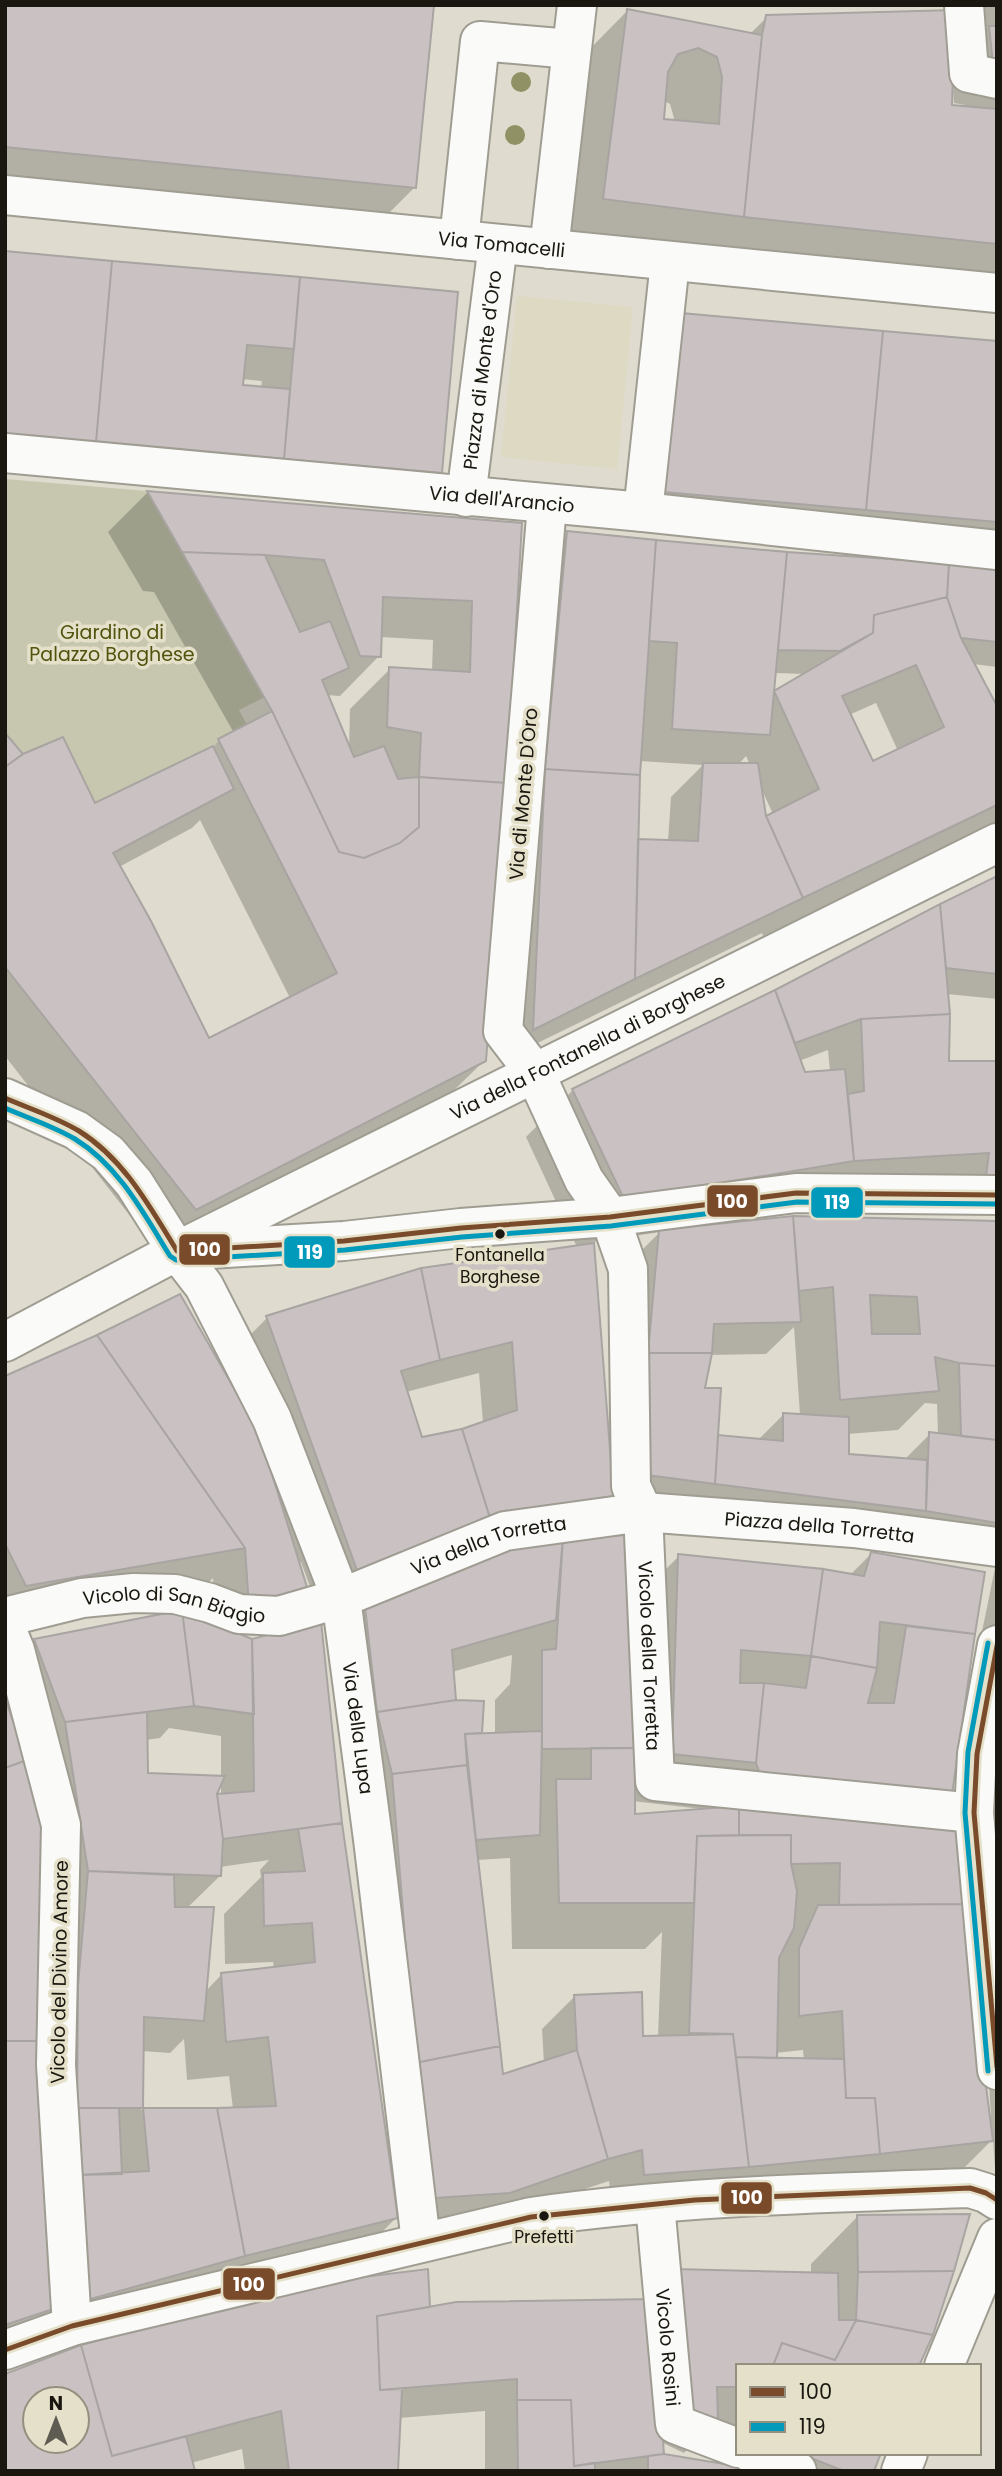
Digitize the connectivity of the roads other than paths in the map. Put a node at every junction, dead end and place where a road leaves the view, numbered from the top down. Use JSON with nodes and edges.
{"nodes":[{"id":1,"x":577,"y":5,"type":"edge"},
{"id":2,"x":964,"y":5,"type":"edge"},
{"id":3,"x":572,"y":49,"type":"junction"},
{"id":4,"x":997,"y":79,"type":"edge"},
{"id":5,"x":5,"y":195,"type":"edge"},
{"id":6,"x":459,"y":240,"type":"junction"},
{"id":7,"x":498,"y":244,"type":"junction"},
{"id":8,"x":549,"y":249,"type":"junction"},
{"id":9,"x":670,"y":262,"type":"junction"},
{"id":10,"x":997,"y":293,"type":"edge"},
{"id":11,"x":5,"y":453,"type":"edge"},
{"id":12,"x":466,"y":497,"type":"junction"},
{"id":13,"x":547,"y":505,"type":"junction"},
{"id":14,"x":643,"y":512,"type":"junction"},
{"id":15,"x":997,"y":550,"type":"edge"},
{"id":16,"x":997,"y":843,"type":"edge"},
{"id":17,"x":535,"y":1073,"type":"junction"},
{"id":18,"x":5,"y":1097,"type":"edge"},
{"id":19,"x":997,"y":1195,"type":"edge"},
{"id":20,"x":610,"y":1217,"type":"junction"},
{"id":21,"x":177,"y":1251,"type":"junction"},
{"id":22,"x":5,"y":1342,"type":"edge"},
{"id":23,"x":643,"y":1512,"type":"junction"},
{"id":24,"x":997,"y":1547,"type":"edge"},
{"id":25,"x":341,"y":1598,"type":"junction"},
{"id":26,"x":5,"y":1617,"type":"edge"},
{"id":27,"x":5,"y":1626,"type":"edge"},
{"id":28,"x":997,"y":1645,"type":"edge"},
{"id":29,"x":974,"y":1813,"type":"junction"},
{"id":30,"x":997,"y":2070,"type":"edge"},
{"id":31,"x":997,"y":2200,"type":"edge"},
{"id":32,"x":655,"y":2204,"type":"junction"},
{"id":33,"x":997,"y":2238,"type":"edge"},
{"id":34,"x":421,"y":2242,"type":"junction"},
{"id":35,"x":72,"y":2326,"type":"junction"},
{"id":36,"x":5,"y":2350,"type":"edge"},
{"id":37,"x":945,"y":2364,"type":"edge"},
{"id":38,"x":736,"y":2447,"type":"edge"},
{"id":39,"x":756,"y":2455,"type":"edge"},
{"id":40,"x":797,"y":2471,"type":"edge"}],
"edges":[{"from":1,"to":3,"type":"street"},
{"from":2,"to":4,"type":"street"},
{"from":3,"to":6,"type":"street"},
{"from":3,"to":8,"type":"street"},
{"from":5,"to":6,"type":"street","name":"Via Tomacelli"},
{"from":6,"to":7,"type":"street","name":"Via Tomacelli"},
{"from":7,"to":8,"type":"street","name":"Via Tomacelli"},
{"from":7,"to":12,"type":"street","name":"Piazza di Monte d'Oro"},
{"from":8,"to":9,"type":"street","name":"Via Tomacelli"},
{"from":9,"to":10,"type":"street","name":"Via Tomacelli"},
{"from":9,"to":14,"type":"street"},
{"from":11,"to":12,"type":"street","name":"Via dell'Arancio"},
{"from":12,"to":13,"type":"street","name":"Via dell'Arancio"},
{"from":13,"to":14,"type":"street","name":"Via dell'Arancio"},
{"from":13,"to":17,"type":"street","name":"Via di Monte D'Oro"},
{"from":14,"to":15,"type":"street","name":"Via dell'Arancio"},
{"from":16,"to":17,"type":"street","name":"Via della Fontanella di Borghese"},
{"from":17,"to":20,"type":"street","name":"Via di Monte D'Oro"},
{"from":17,"to":21,"type":"street","name":"Via della Fontanella di Borghese"},
{"from":18,"to":21,"type":"street","name":"Via della Lupa"},
{"from":19,"to":20,"type":"street"},
{"from":20,"to":21,"type":"street"},
{"from":20,"to":23,"type":"street","name":"Vicolo della Torretta"},
{"from":21,"to":22,"type":"street","name":"Via della Fontanella di Borghese"},
{"from":21,"to":25,"type":"street","name":"Via della Lupa"},
{"from":23,"to":24,"type":"street","name":"Piazza della Torretta"},
{"from":23,"to":25,"type":"street","name":"Via della Torretta"},
{"from":23,"to":29,"type":"street","name":"Vicolo della Torretta"},
{"from":25,"to":26,"type":"street","name":"Vicolo di San Biagio"},
{"from":25,"to":34,"type":"street","name":"Via della Lupa"},
{"from":27,"to":35,"type":"street","name":"Vicolo del Divino Amore"},
{"from":28,"to":29,"type":"street"},
{"from":29,"to":30,"type":"street"},
{"from":31,"to":32,"type":"street"},
{"from":32,"to":34,"type":"street"},
{"from":32,"to":38,"type":"street","name":"Vicolo Rosini"},
{"from":33,"to":37,"type":"street"},
{"from":34,"to":35,"type":"street"},
{"from":35,"to":36,"type":"street"},
{"from":39,"to":40,"type":"street"}]}
